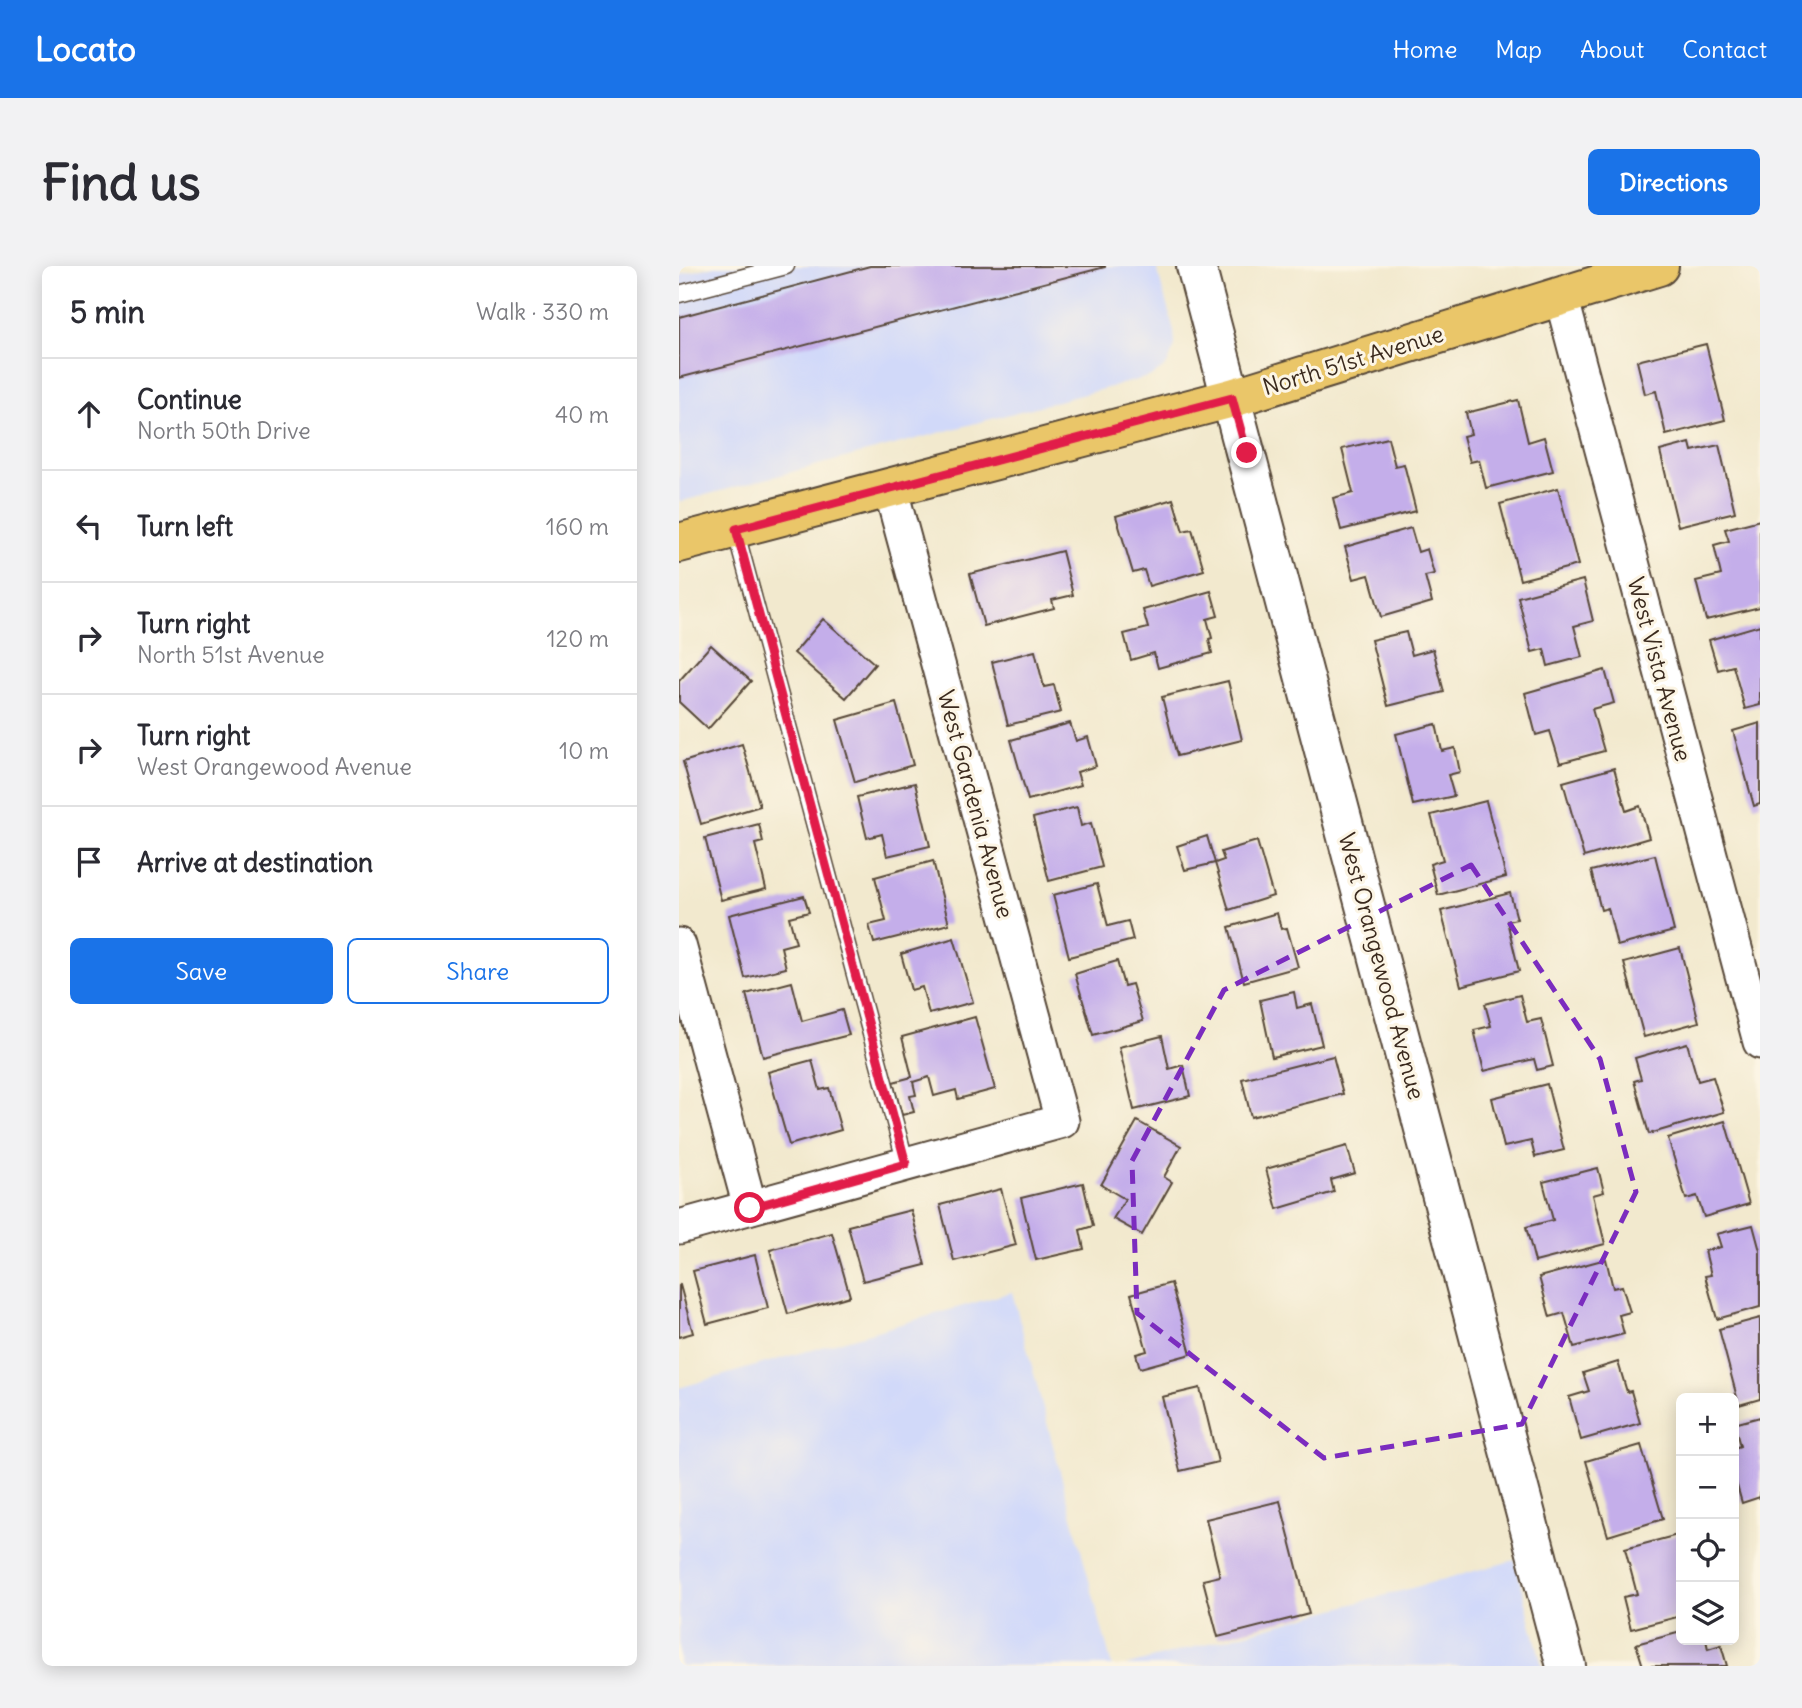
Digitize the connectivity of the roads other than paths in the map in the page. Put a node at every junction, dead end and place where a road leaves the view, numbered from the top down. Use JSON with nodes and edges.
{"nodes":[{"id":1,"x":786,"y":266,"type":"edge"},
{"id":2,"x":1196,"y":266,"type":"edge"},
{"id":3,"x":1659,"y":266,"type":"edge"},
{"id":4,"x":679,"y":294,"type":"edge"},
{"id":5,"x":1561,"y":296,"type":"junction"},
{"id":6,"x":1232,"y":398,"type":"junction"},
{"id":7,"x":890,"y":487,"type":"junction"},
{"id":8,"x":736,"y":529,"type":"junction"},
{"id":9,"x":680,"y":541,"type":"edge"},
{"id":10,"x":679,"y":944,"type":"edge"},
{"id":11,"x":1760,"y":1042,"type":"edge"},
{"id":12,"x":906,"y":1164,"type":"junction"},
{"id":13,"x":750,"y":1208,"type":"junction"},
{"id":14,"x":679,"y":1227,"type":"edge"},
{"id":15,"x":1566,"y":1666,"type":"edge"}],
"edges":[{"from":1,"to":4,"type":"lane"},
{"from":2,"to":6,"type":"street","name":"West Orangewood Avenue"},
{"from":3,"to":5,"type":"main road","name":"North 51st Avenue"},
{"from":5,"to":6,"type":"main road","name":"North 51st Avenue"},
{"from":5,"to":11,"type":"street","name":"West Vista Avenue"},
{"from":6,"to":7,"type":"main road","name":"North 51st Avenue"},
{"from":6,"to":15,"type":"street","name":"West Orangewood Avenue"},
{"from":7,"to":8,"type":"main road","name":"North 51st Avenue"},
{"from":7,"to":12,"type":"street","name":"West Gardenia Avenue"},
{"from":8,"to":9,"type":"main road","name":"North 51st Avenue"},
{"from":8,"to":12,"type":"lane"},
{"from":10,"to":13,"type":"street"},
{"from":12,"to":13,"type":"street"},
{"from":13,"to":14,"type":"street"}]}
